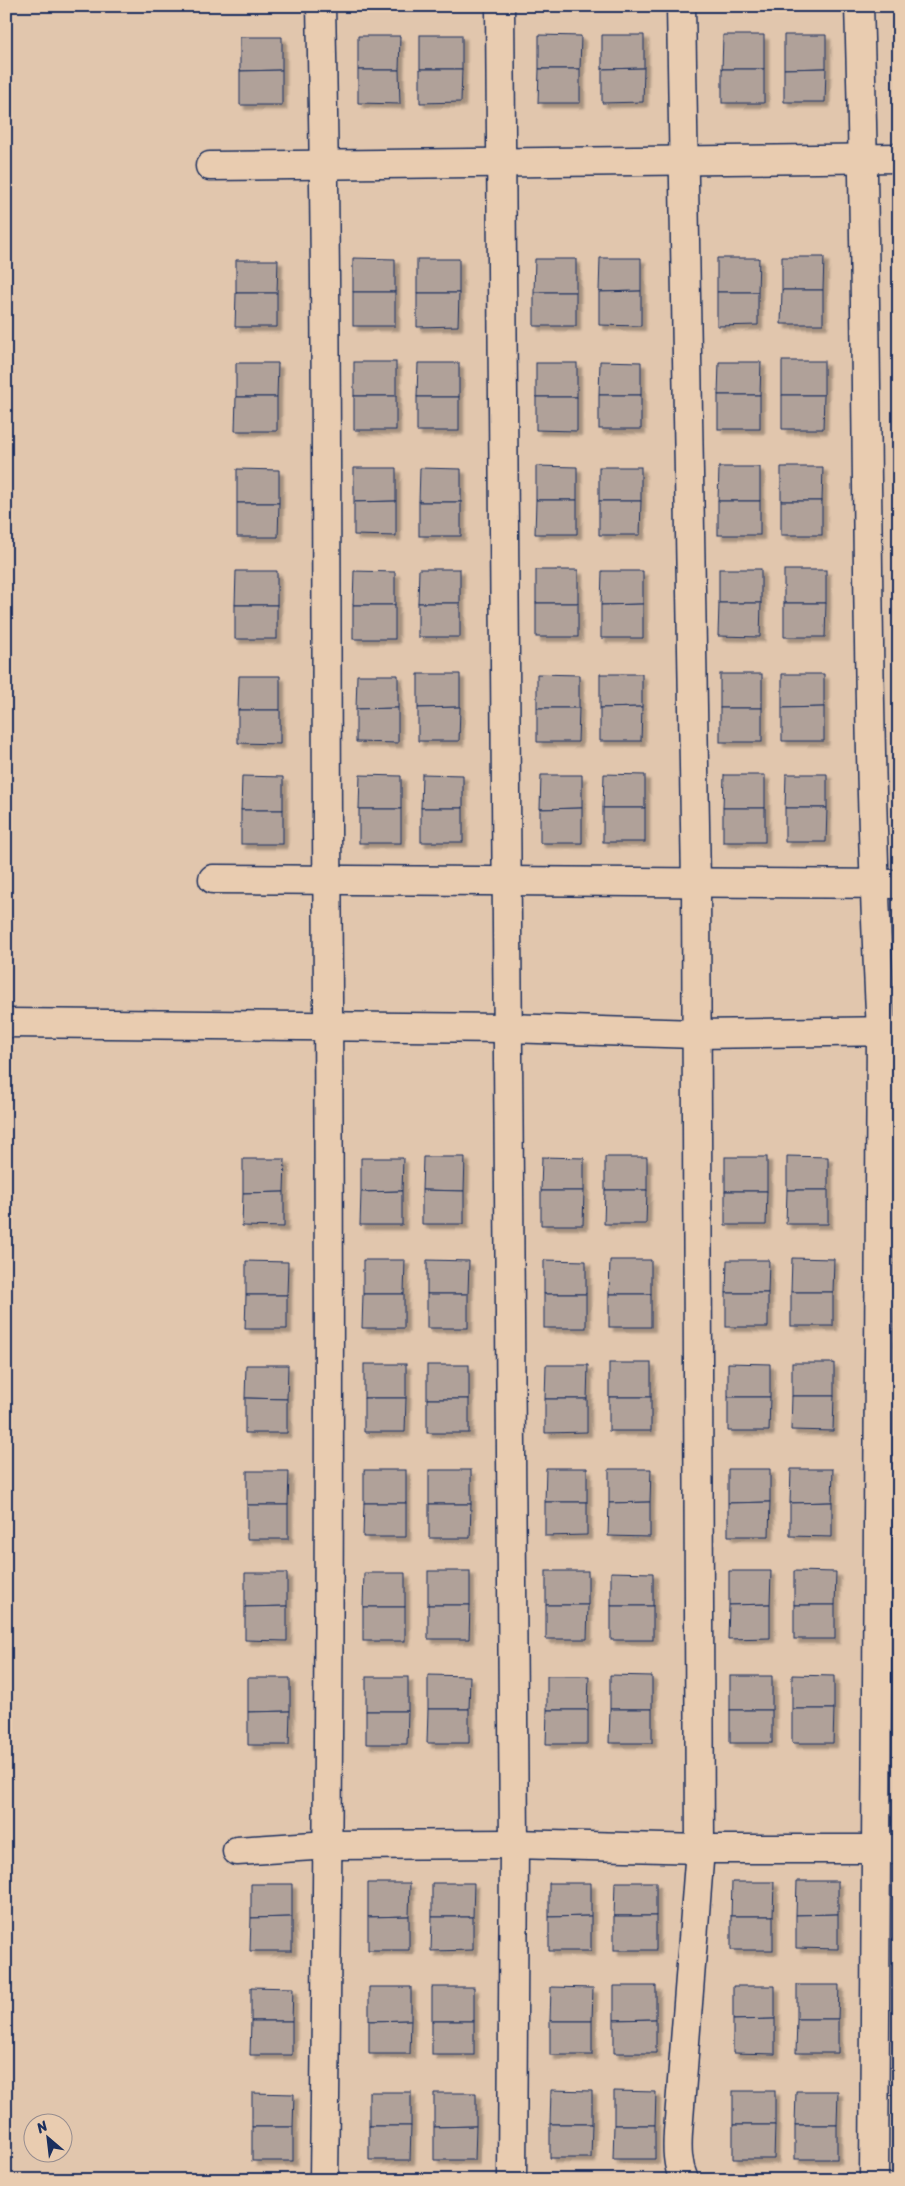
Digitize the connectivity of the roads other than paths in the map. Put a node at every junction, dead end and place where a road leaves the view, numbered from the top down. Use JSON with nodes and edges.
{"nodes":[{"id":1,"x":321,"y":6,"type":"edge"},
{"id":2,"x":500,"y":6,"type":"edge"},
{"id":3,"x":681,"y":6,"type":"edge"},
{"id":4,"x":859,"y":6,"type":"edge"},
{"id":5,"x":864,"y":158,"type":"junction"},
{"id":6,"x":899,"y":158,"type":"edge"},
{"id":7,"x":683,"y":161,"type":"junction"},
{"id":8,"x":500,"y":163,"type":"junction"},
{"id":9,"x":324,"y":164,"type":"junction"},
{"id":10,"x":210,"y":166,"type":"dead end"},
{"id":11,"x":213,"y":879,"type":"dead end"},
{"id":12,"x":328,"y":880,"type":"junction"},
{"id":13,"x":506,"y":882,"type":"junction"},
{"id":14,"x":696,"y":883,"type":"junction"},
{"id":15,"x":886,"y":884,"type":"edge"},
{"id":16,"x":6,"y":1023,"type":"edge"},
{"id":17,"x":328,"y":1026,"type":"junction"},
{"id":18,"x":507,"y":1028,"type":"junction"},
{"id":19,"x":890,"y":1031,"type":"edge"},
{"id":20,"x":696,"y":1034,"type":"junction"},
{"id":21,"x":514,"y":1844,"type":"junction"},
{"id":22,"x":328,"y":1845,"type":"junction"},
{"id":23,"x":700,"y":1849,"type":"junction"},
{"id":24,"x":887,"y":1849,"type":"edge"},
{"id":25,"x":237,"y":1851,"type":"dead end"},
{"id":26,"x":324,"y":2180,"type":"edge"},
{"id":27,"x":512,"y":2180,"type":"edge"},
{"id":28,"x":684,"y":2180,"type":"edge"},
{"id":29,"x":874,"y":2180,"type":"edge"}],
"edges":[{"from":1,"to":9,"type":"street"},
{"from":2,"to":8,"type":"street"},
{"from":3,"to":7,"type":"street"},
{"from":4,"to":5,"type":"street"},
{"from":5,"to":6,"type":"street"},
{"from":5,"to":7,"type":"street"},
{"from":5,"to":15,"type":"street"},
{"from":7,"to":8,"type":"street"},
{"from":7,"to":14,"type":"street"},
{"from":8,"to":9,"type":"street"},
{"from":8,"to":13,"type":"street"},
{"from":9,"to":10,"type":"street"},
{"from":9,"to":12,"type":"street"},
{"from":11,"to":12,"type":"street"},
{"from":12,"to":13,"type":"street"},
{"from":12,"to":17,"type":"street"},
{"from":13,"to":14,"type":"street"},
{"from":13,"to":18,"type":"street"},
{"from":14,"to":15,"type":"street"},
{"from":14,"to":20,"type":"street"},
{"from":15,"to":19,"type":"street"},
{"from":16,"to":17,"type":"street"},
{"from":17,"to":18,"type":"street"},
{"from":17,"to":22,"type":"street"},
{"from":18,"to":20,"type":"street"},
{"from":18,"to":21,"type":"street"},
{"from":19,"to":20,"type":"street"},
{"from":19,"to":24,"type":"street"},
{"from":20,"to":23,"type":"street"},
{"from":21,"to":22,"type":"street"},
{"from":21,"to":23,"type":"street"},
{"from":21,"to":27,"type":"street"},
{"from":22,"to":25,"type":"street"},
{"from":22,"to":26,"type":"street"},
{"from":23,"to":24,"type":"street"},
{"from":23,"to":28,"type":"street"},
{"from":24,"to":29,"type":"street"}]}
